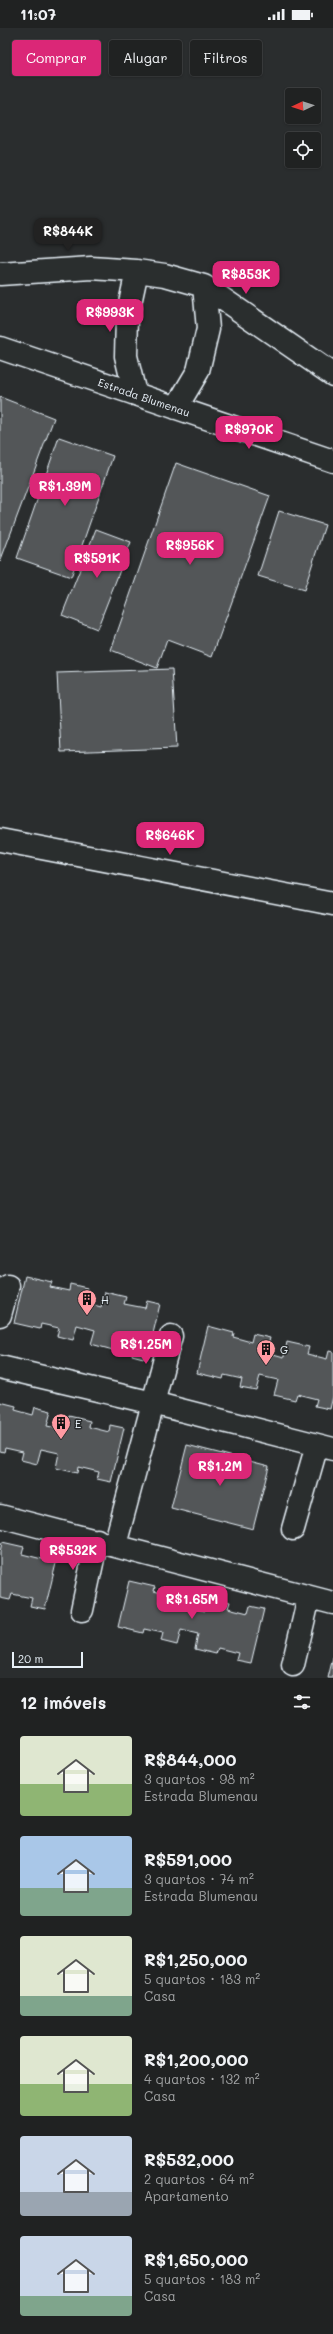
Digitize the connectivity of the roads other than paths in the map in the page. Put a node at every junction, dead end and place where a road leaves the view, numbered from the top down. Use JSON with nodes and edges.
{"nodes":[{"id":1,"x":137,"y":271,"type":"junction"},
{"id":2,"x":0,"y":274,"type":"edge"},
{"id":3,"x":204,"y":286,"type":"junction"},
{"id":4,"x":0,"y":348,"type":"edge"},
{"id":5,"x":333,"y":375,"type":"edge"},
{"id":6,"x":135,"y":394,"type":"junction"},
{"id":7,"x":176,"y":408,"type":"junction"},
{"id":8,"x":333,"y":461,"type":"edge"},
{"id":9,"x":0,"y":840,"type":"edge"},
{"id":10,"x":333,"y":904,"type":"edge"},
{"id":11,"x":8,"y":1286,"type":"dead end"},
{"id":12,"x":0,"y":1315,"type":"edge"},
{"id":13,"x":171,"y":1336,"type":"dead end"},
{"id":14,"x":0,"y":1367,"type":"edge"},
{"id":15,"x":153,"y":1403,"type":"junction"},
{"id":16,"x":325,"y":1447,"type":"edge"},
{"id":17,"x":0,"y":1516,"type":"edge"},
{"id":18,"x":293,"y":1528,"type":"dead end"},
{"id":19,"x":106,"y":1542,"type":"junction"},
{"id":20,"x":309,"y":1597,"type":"junction"},
{"id":21,"x":333,"y":1603,"type":"edge"},
{"id":22,"x":82,"y":1610,"type":"dead end"},
{"id":23,"x":292,"y":1665,"type":"dead end"}],
"edges":[{"from":1,"to":2,"type":"street"},
{"from":1,"to":3,"type":"street"},
{"from":1,"to":6,"type":"street"},
{"from":3,"to":5,"type":"street"},
{"from":3,"to":7,"type":"street"},
{"from":4,"to":6,"type":"street","name":"Estrada Blumenau"},
{"from":6,"to":7,"type":"street","name":"Estrada Blumenau"},
{"from":7,"to":8,"type":"street","name":"Estrada Blumenau"},
{"from":9,"to":10,"type":"street"},
{"from":11,"to":12,"type":"street"},
{"from":13,"to":15,"type":"street"},
{"from":14,"to":15,"type":"street"},
{"from":15,"to":16,"type":"street"},
{"from":15,"to":19,"type":"street"},
{"from":16,"to":18,"type":"street"},
{"from":17,"to":19,"type":"street"},
{"from":19,"to":20,"type":"street"},
{"from":19,"to":22,"type":"street"},
{"from":20,"to":21,"type":"street"},
{"from":20,"to":23,"type":"street"}]}
